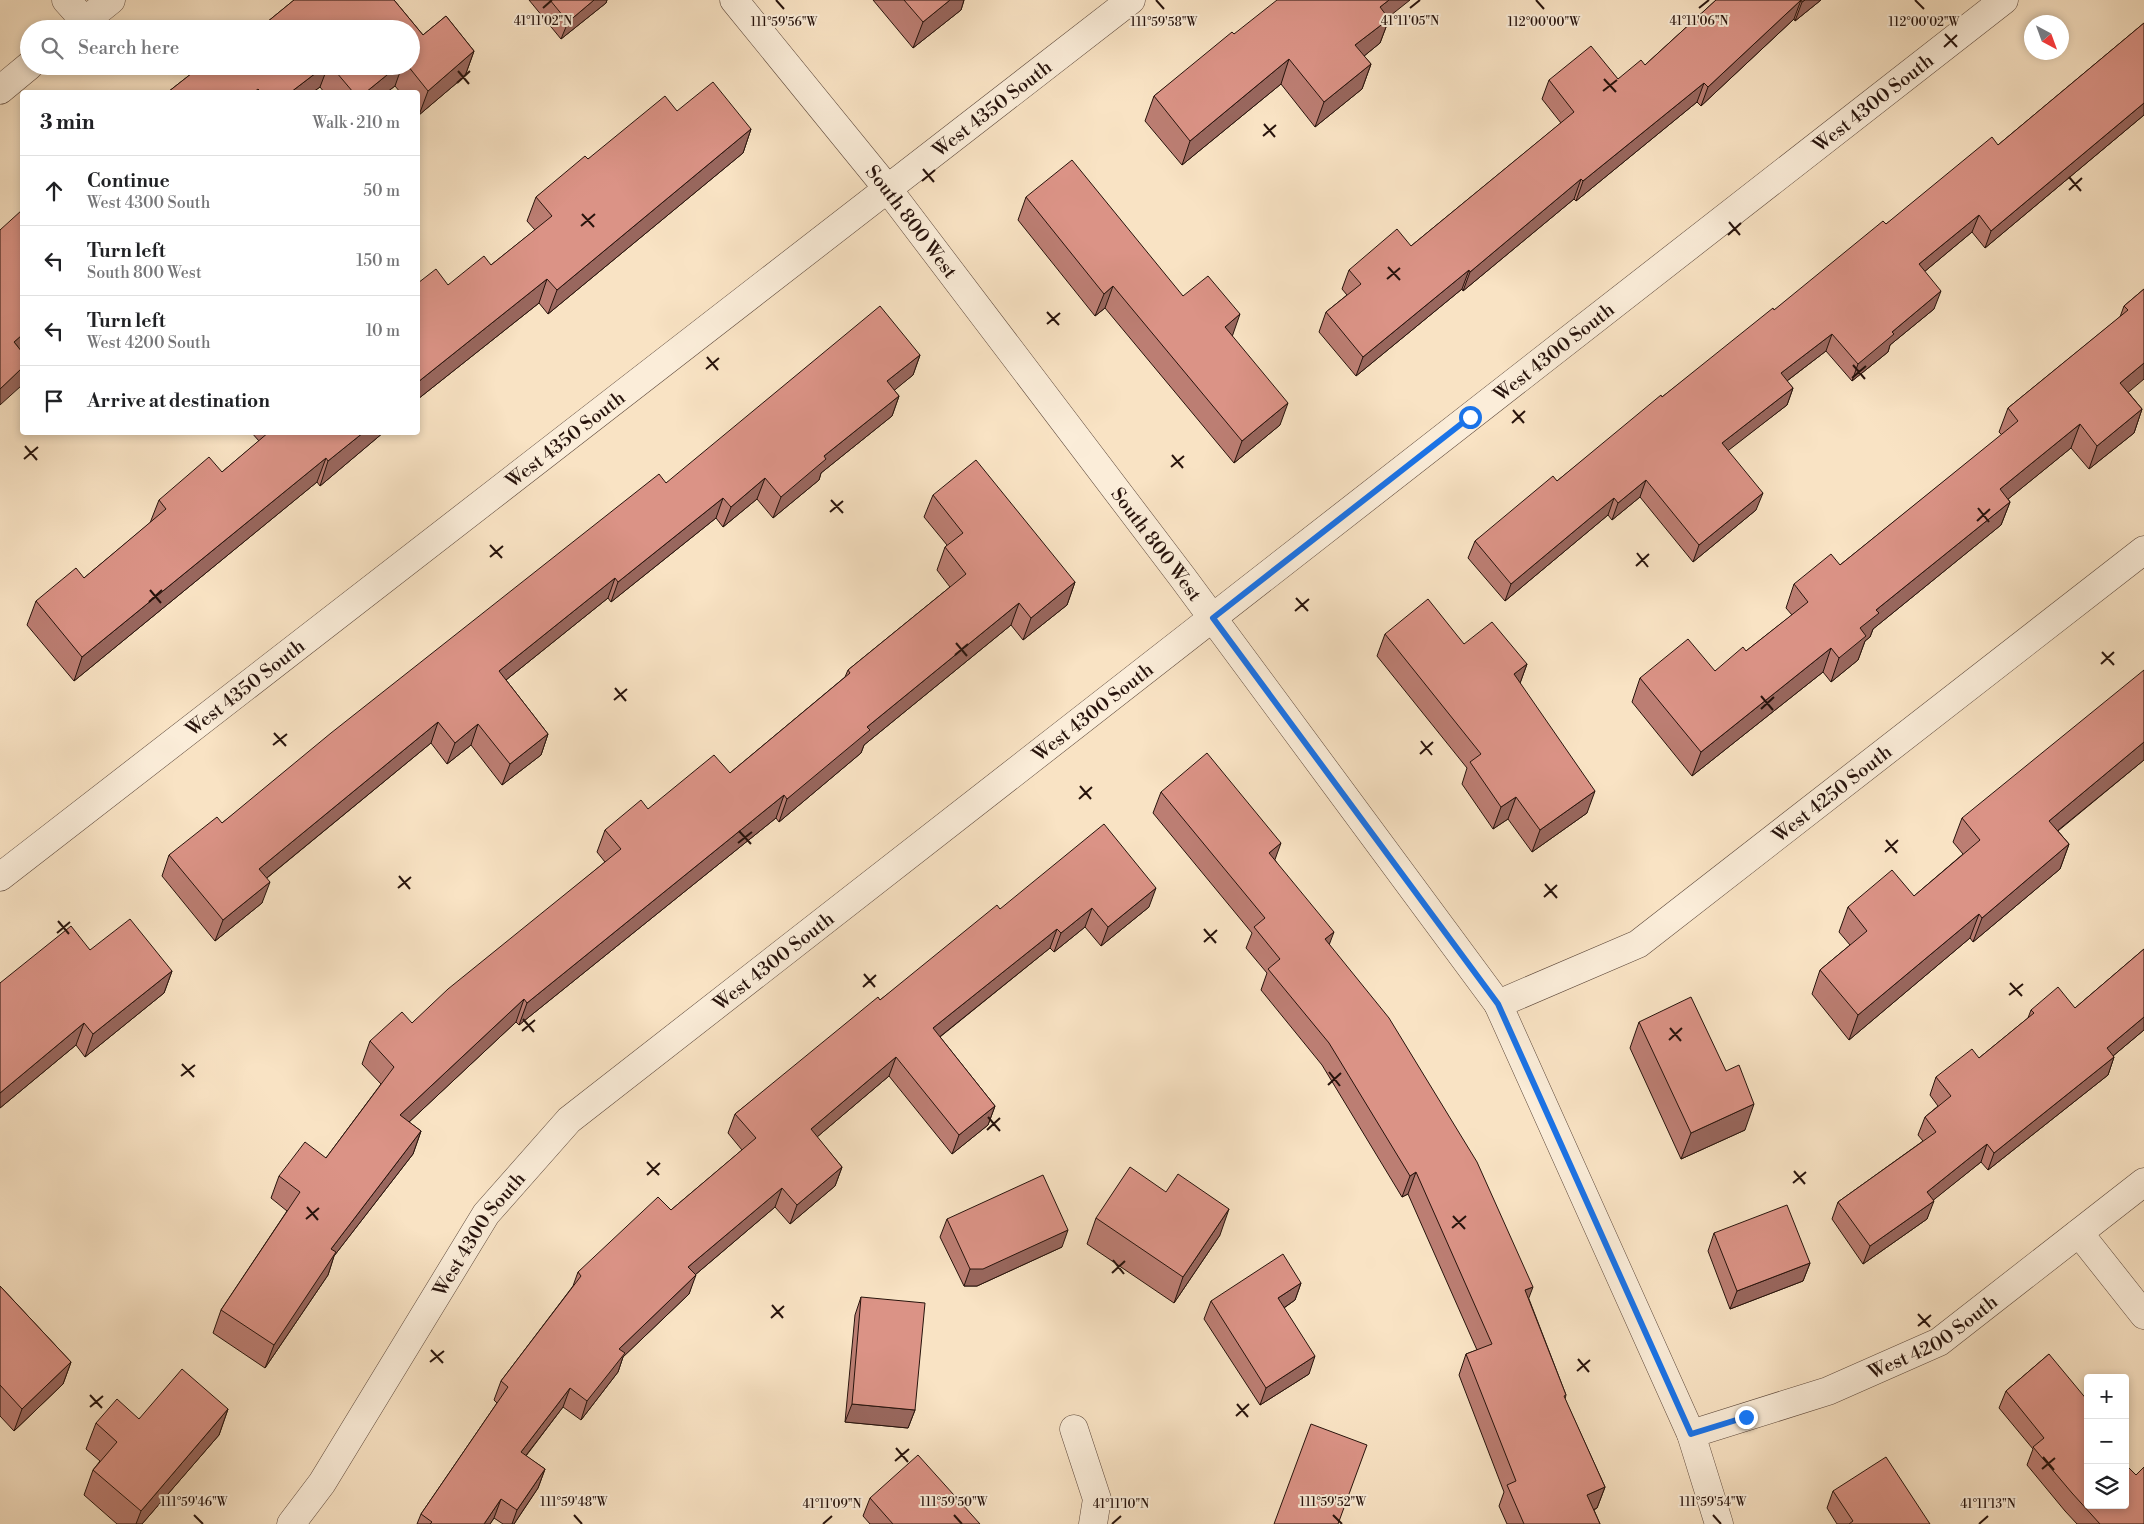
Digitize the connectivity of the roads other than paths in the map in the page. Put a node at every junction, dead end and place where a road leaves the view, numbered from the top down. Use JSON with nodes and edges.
{"nodes":[{"id":1,"x":66,"y":0,"type":"edge"},
{"id":2,"x":111,"y":0,"type":"edge"},
{"id":3,"x":734,"y":0,"type":"edge"},
{"id":4,"x":1130,"y":0,"type":"edge"},
{"id":5,"x":2004,"y":0,"type":"edge"},
{"id":6,"x":77,"y":20,"type":"edge"},
{"id":7,"x":86,"y":20,"type":"edge"},
{"id":8,"x":20,"y":73,"type":"edge"},
{"id":9,"x":0,"y":90,"type":"edge"},
{"id":10,"x":887,"y":188,"type":"junction"},
{"id":11,"x":2144,"y":550,"type":"edge"},
{"id":12,"x":1213,"y":618,"type":"junction"},
{"id":13,"x":0,"y":877,"type":"edge"},
{"id":14,"x":1498,"y":1004,"type":"junction"},
{"id":15,"x":2144,"y":1182,"type":"edge"},
{"id":16,"x":2079,"y":1233,"type":"junction"},
{"id":17,"x":2144,"y":1315,"type":"edge"},
{"id":18,"x":1074,"y":1429,"type":"dead end"},
{"id":19,"x":1691,"y":1434,"type":"junction"},
{"id":20,"x":291,"y":1524,"type":"edge"},
{"id":21,"x":1093,"y":1524,"type":"edge"},
{"id":22,"x":1719,"y":1524,"type":"edge"}],
"edges":[{"from":1,"to":6,"type":"street"},
{"from":2,"to":7,"type":"street"},
{"from":3,"to":10,"type":"street","name":"South 800 West"},
{"from":4,"to":10,"type":"street","name":"West 4350 South"},
{"from":5,"to":12,"type":"street","name":"West 4300 South"},
{"from":8,"to":9,"type":"street"},
{"from":10,"to":12,"type":"street","name":"South 800 West"},
{"from":10,"to":13,"type":"street","name":"West 4350 South"},
{"from":11,"to":14,"type":"street","name":"West 4250 South"},
{"from":12,"to":14,"type":"street","name":"South 800 West"},
{"from":12,"to":20,"type":"street","name":"West 4300 South"},
{"from":14,"to":19,"type":"street","name":"South 800 West"},
{"from":15,"to":16,"type":"street","name":"West 4200 South"},
{"from":16,"to":17,"type":"street"},
{"from":16,"to":19,"type":"street","name":"West 4200 South"},
{"from":18,"to":21,"type":"street"},
{"from":19,"to":22,"type":"street","name":"South 800 West"}]}
